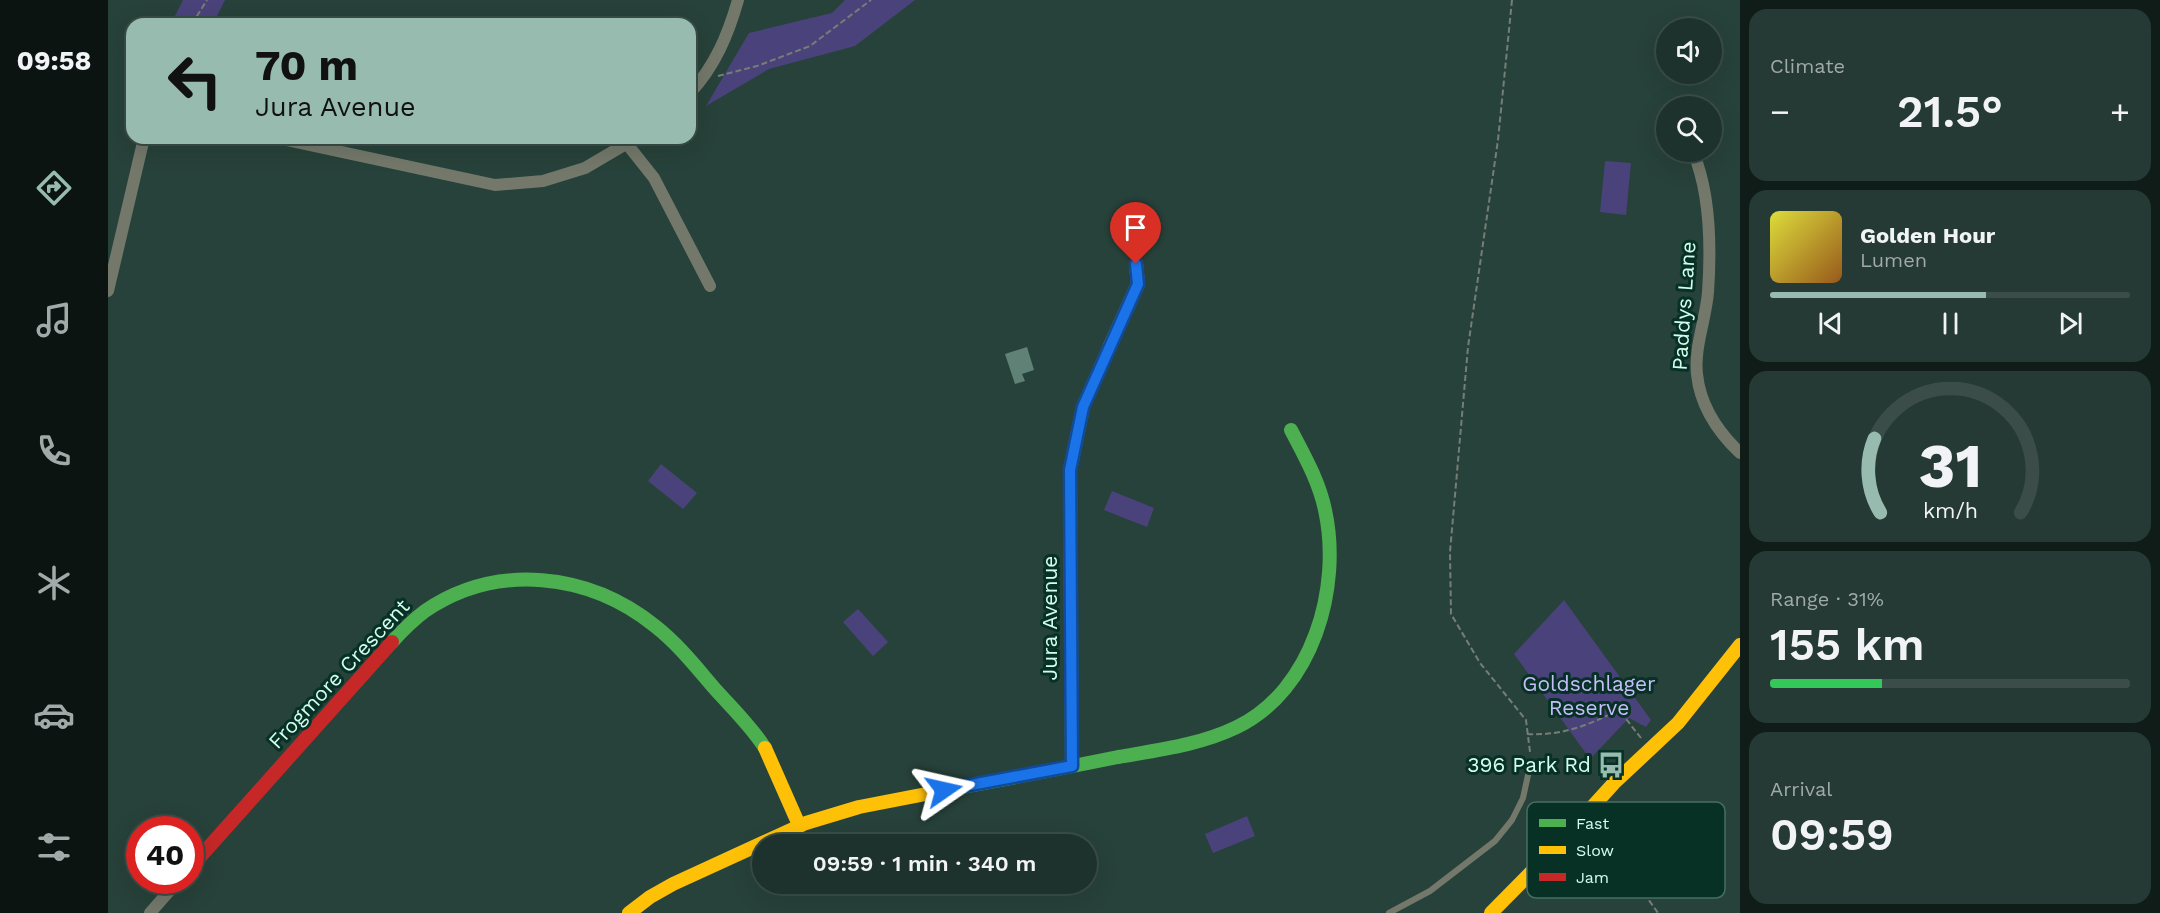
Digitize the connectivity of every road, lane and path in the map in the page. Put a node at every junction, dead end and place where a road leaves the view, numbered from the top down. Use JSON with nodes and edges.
{"nodes":[{"id":1,"x":207,"y":0,"type":"edge"},
{"id":2,"x":738,"y":0,"type":"edge"},
{"id":3,"x":871,"y":0,"type":"edge"},
{"id":4,"x":1512,"y":0,"type":"edge"},
{"id":5,"x":196,"y":18,"type":"edge"},
{"id":6,"x":701,"y":81,"type":"junction"},
{"id":7,"x":696,"y":86,"type":"edge"},
{"id":8,"x":143,"y":144,"type":"edge"},
{"id":9,"x":306,"y":144,"type":"edge"},
{"id":10,"x":626,"y":144,"type":"edge"},
{"id":11,"x":633,"y":144,"type":"edge"},
{"id":12,"x":1696,"y":162,"type":"edge"},
{"id":13,"x":1136,"y":264,"type":"dead end"},
{"id":14,"x":710,"y":286,"type":"dead end"},
{"id":15,"x":108,"y":291,"type":"edge"},
{"id":16,"x":1291,"y":430,"type":"dead end"},
{"id":17,"x":1740,"y":453,"type":"edge"},
{"id":18,"x":1740,"y":645,"type":"edge"},
{"id":19,"x":1527,"y":734,"type":"junction"},
{"id":20,"x":1651,"y":750,"type":"junction"},
{"id":21,"x":1531,"y":761,"type":"joint"},
{"id":22,"x":1072,"y":766,"type":"junction"},
{"id":23,"x":1596,"y":802,"type":"edge"},
{"id":24,"x":799,"y":825,"type":"junction"},
{"id":25,"x":204,"y":852,"type":"edge"},
{"id":26,"x":1527,"y":876,"type":"edge"},
{"id":27,"x":167,"y":894,"type":"edge"},
{"id":28,"x":1647,"y":898,"type":"edge"},
{"id":29,"x":644,"y":899,"type":"junction"},
{"id":30,"x":150,"y":913,"type":"edge"},
{"id":31,"x":629,"y":913,"type":"edge"},
{"id":32,"x":648,"y":913,"type":"edge"},
{"id":33,"x":1389,"y":913,"type":"edge"},
{"id":34,"x":1491,"y":913,"type":"edge"},
{"id":35,"x":1658,"y":913,"type":"edge"}],
"edges":[{"from":1,"to":5,"type":"path"},
{"from":2,"to":6,"type":"street"},
{"from":3,"to":6,"type":"path"},
{"from":4,"to":19,"type":"path"},
{"from":6,"to":7,"type":"street"},
{"from":8,"to":15,"type":"street"},
{"from":9,"to":10,"type":"street"},
{"from":11,"to":14,"type":"street"},
{"from":12,"to":17,"type":"street","name":"Paddys Lane"},
{"from":13,"to":22,"type":"street","name":"Jura Avenue"},
{"from":16,"to":22,"type":"street"},
{"from":18,"to":20,"type":"street"},
{"from":19,"to":20,"type":"path"},
{"from":19,"to":21,"type":"path"},
{"from":20,"to":23,"type":"street"},
{"from":21,"to":33,"type":"lane"},
{"from":22,"to":24,"type":"street"},
{"from":24,"to":25,"type":"street","name":"Frogmore Crescent"},
{"from":24,"to":29,"type":"street"},
{"from":26,"to":34,"type":"street"},
{"from":27,"to":30,"type":"street"},
{"from":28,"to":35,"type":"path"},
{"from":29,"to":31,"type":"street"},
{"from":29,"to":32,"type":"street"}]}
